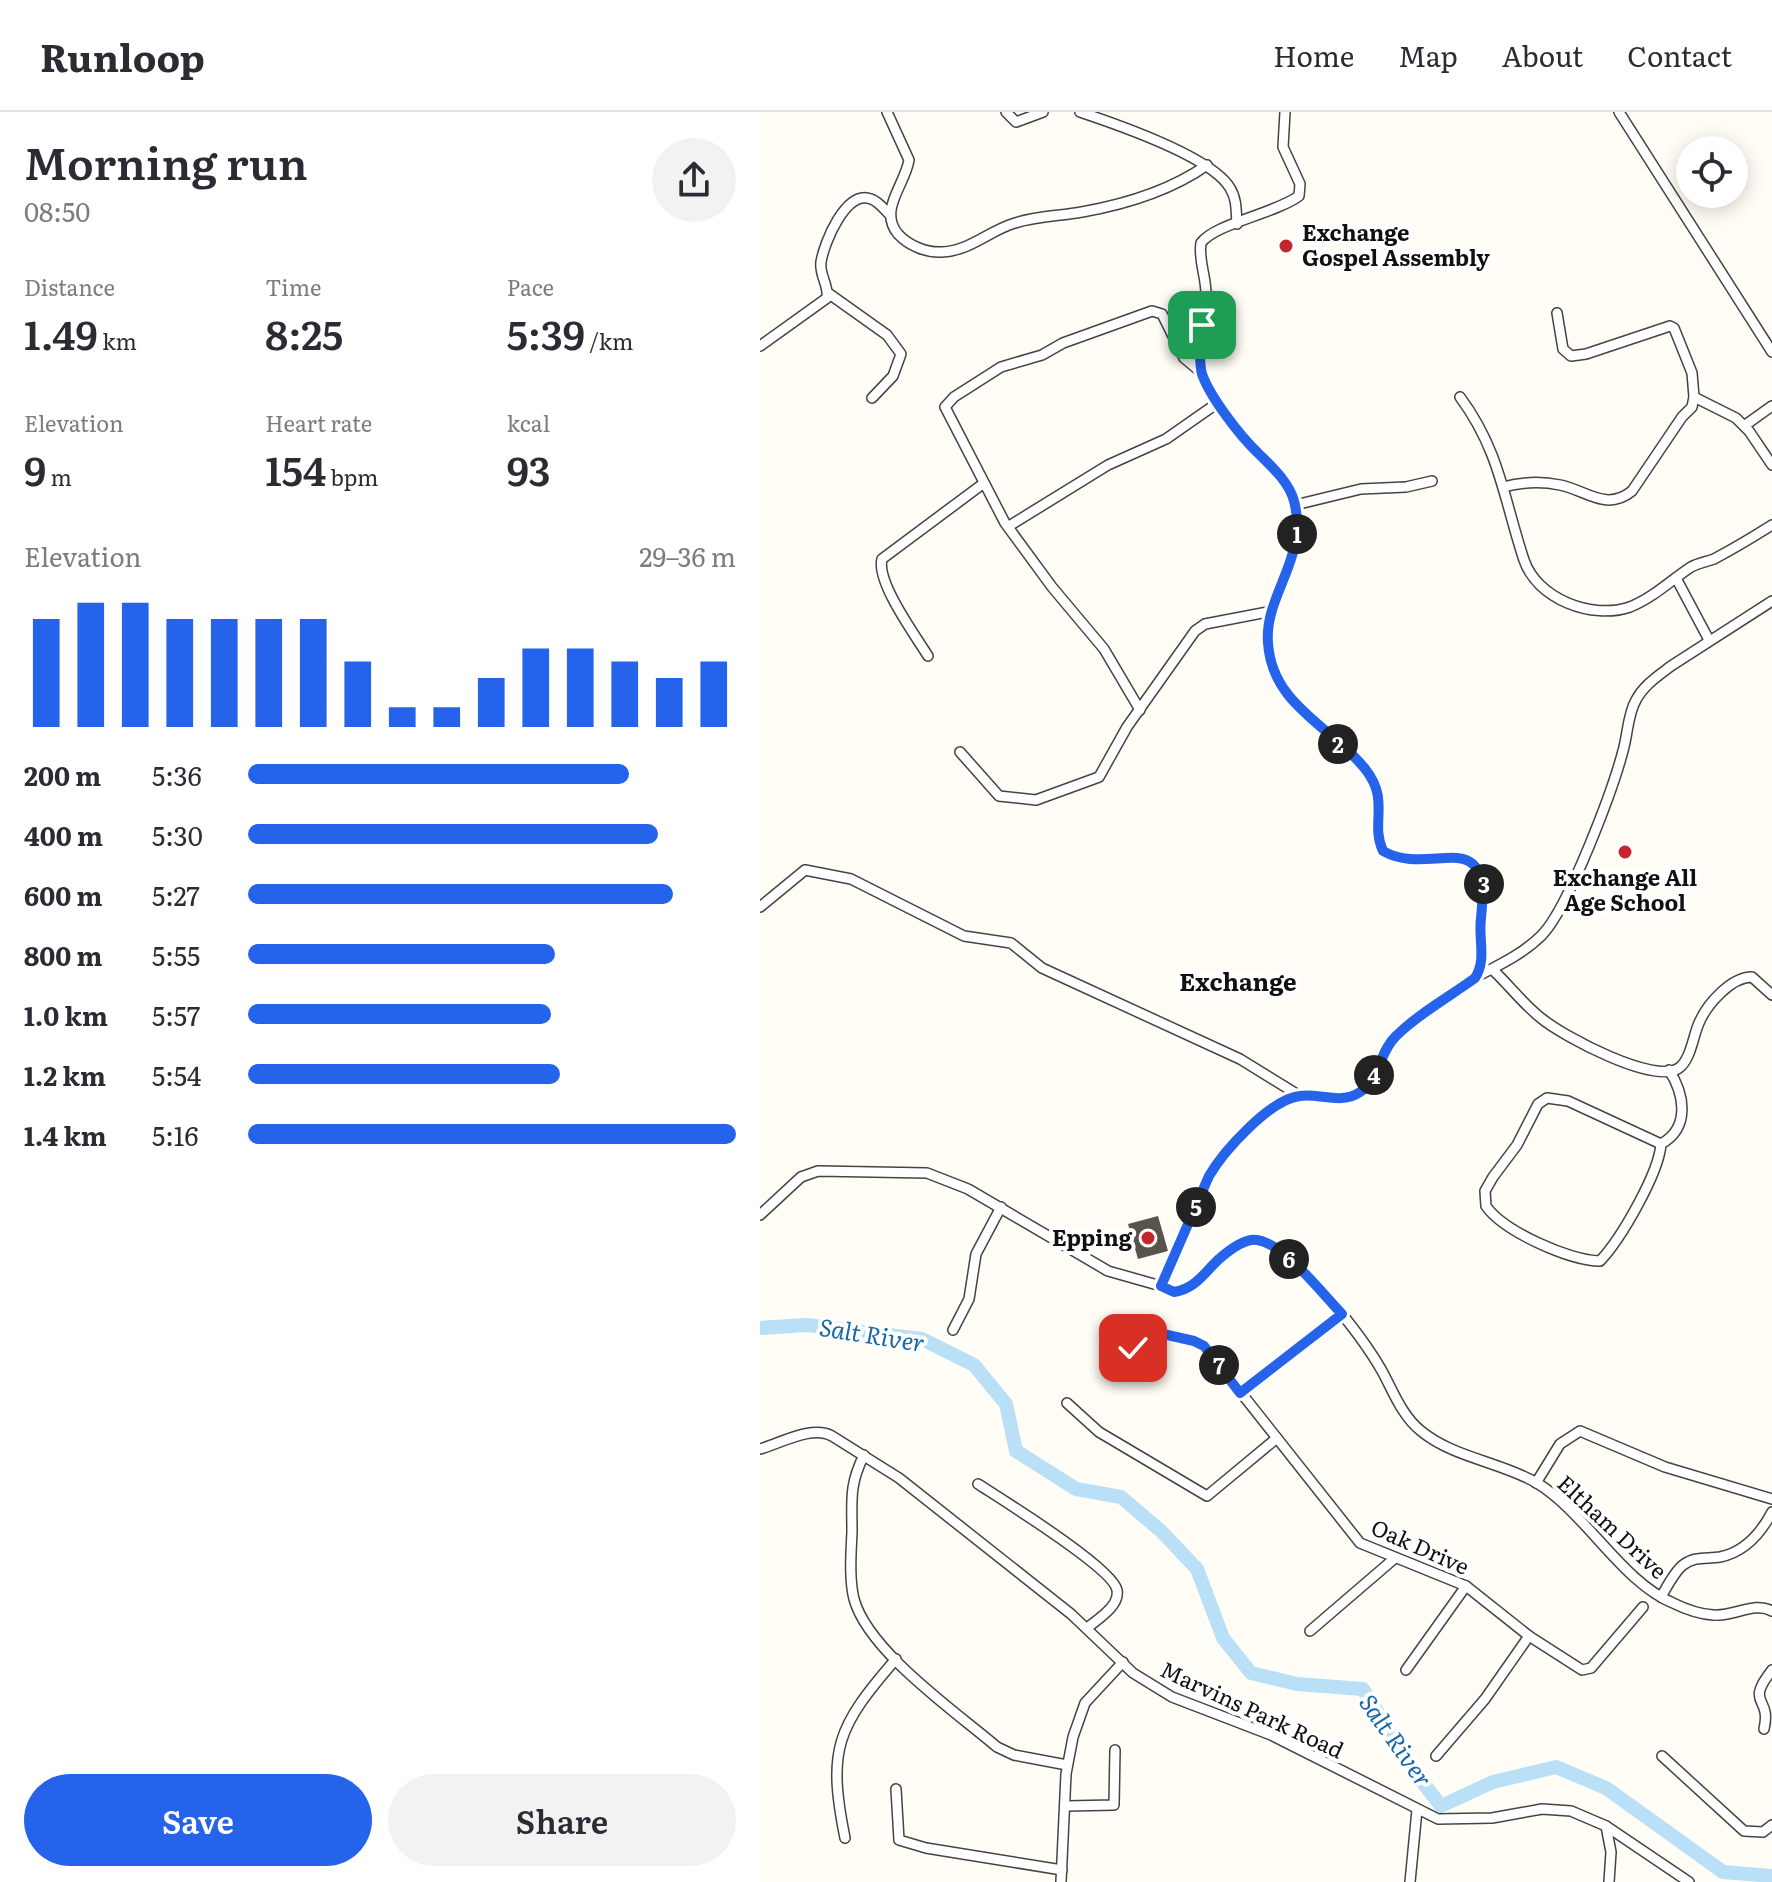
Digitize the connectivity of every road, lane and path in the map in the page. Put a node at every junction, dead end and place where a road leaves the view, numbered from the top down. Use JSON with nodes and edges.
{"nodes":[{"id":1,"x":887,"y":112,"type":"edge"},
{"id":2,"x":1006,"y":112,"type":"edge"},
{"id":3,"x":1043,"y":112,"type":"edge"},
{"id":4,"x":1080,"y":112,"type":"edge"},
{"id":5,"x":1285,"y":112,"type":"edge"},
{"id":6,"x":1619,"y":112,"type":"edge"},
{"id":7,"x":1207,"y":165,"type":"junction"},
{"id":8,"x":890,"y":215,"type":"junction"},
{"id":9,"x":1237,"y":224,"type":"junction"},
{"id":10,"x":828,"y":293,"type":"junction"},
{"id":11,"x":1557,"y":313,"type":"dead end"},
{"id":12,"x":760,"y":346,"type":"edge"},
{"id":13,"x":1772,"y":352,"type":"edge"},
{"id":14,"x":1202,"y":373,"type":"junction"},
{"id":15,"x":1460,"y":397,"type":"dead end"},
{"id":16,"x":1694,"y":397,"type":"junction"},
{"id":17,"x":872,"y":398,"type":"dead end"},
{"id":18,"x":1219,"y":402,"type":"junction"},
{"id":19,"x":1772,"y":406,"type":"edge"},
{"id":20,"x":1744,"y":426,"type":"junction"},
{"id":21,"x":1772,"y":465,"type":"edge"},
{"id":22,"x":1432,"y":481,"type":"dead end"},
{"id":23,"x":984,"y":483,"type":"junction"},
{"id":24,"x":1503,"y":487,"type":"junction"},
{"id":25,"x":1295,"y":505,"type":"junction"},
{"id":26,"x":1772,"y":525,"type":"edge"},
{"id":27,"x":1009,"y":526,"type":"junction"},
{"id":28,"x":1676,"y":578,"type":"junction"},
{"id":29,"x":1772,"y":601,"type":"edge"},
{"id":30,"x":1273,"y":611,"type":"junction"},
{"id":31,"x":1709,"y":640,"type":"junction"},
{"id":32,"x":928,"y":656,"type":"dead end"},
{"id":33,"x":1140,"y":710,"type":"junction"},
{"id":34,"x":960,"y":752,"type":"dead end"},
{"id":35,"x":760,"y":907,"type":"edge"},
{"id":36,"x":1493,"y":970,"type":"junction"},
{"id":37,"x":1475,"y":978,"type":"junction"},
{"id":38,"x":1772,"y":995,"type":"edge"},
{"id":39,"x":1669,"y":1070,"type":"junction"},
{"id":40,"x":1300,"y":1096,"type":"junction"},
{"id":41,"x":1661,"y":1144,"type":"junction"},
{"id":42,"x":1001,"y":1207,"type":"junction"},
{"id":43,"x":760,"y":1215,"type":"edge"},
{"id":44,"x":1161,"y":1286,"type":"junction"},
{"id":45,"x":1342,"y":1314,"type":"junction"},
{"id":46,"x":1137,"y":1327,"type":"junction"},
{"id":47,"x":953,"y":1330,"type":"dead end"},
{"id":48,"x":1150,"y":1331,"type":"junction"},
{"id":49,"x":1140,"y":1338,"type":"junction"},
{"id":50,"x":1240,"y":1393,"type":"junction"},
{"id":51,"x":1067,"y":1403,"type":"dead end"},
{"id":52,"x":1277,"y":1438,"type":"junction"},
{"id":53,"x":760,"y":1449,"type":"edge"},
{"id":54,"x":864,"y":1455,"type":"junction"},
{"id":55,"x":1536,"y":1483,"type":"junction"},
{"id":56,"x":978,"y":1484,"type":"dead end"},
{"id":57,"x":1772,"y":1499,"type":"edge"},
{"id":58,"x":1772,"y":1512,"type":"edge"},
{"id":59,"x":1395,"y":1558,"type":"junction"},
{"id":60,"x":1466,"y":1586,"type":"junction"},
{"id":61,"x":1661,"y":1597,"type":"junction"},
{"id":62,"x":1643,"y":1607,"type":"dead end"},
{"id":63,"x":1772,"y":1611,"type":"edge"},
{"id":64,"x":1087,"y":1628,"type":"junction"},
{"id":65,"x":1310,"y":1631,"type":"dead end"},
{"id":66,"x":1529,"y":1636,"type":"junction"},
{"id":67,"x":896,"y":1659,"type":"junction"},
{"id":68,"x":1123,"y":1662,"type":"junction"},
{"id":69,"x":1406,"y":1670,"type":"dead end"},
{"id":70,"x":1772,"y":1670,"type":"edge"},
{"id":71,"x":1764,"y":1729,"type":"dead end"},
{"id":72,"x":1115,"y":1750,"type":"dead end"},
{"id":73,"x":1436,"y":1756,"type":"dead end"},
{"id":74,"x":1662,"y":1756,"type":"dead end"},
{"id":75,"x":1067,"y":1765,"type":"junction"},
{"id":76,"x":896,"y":1789,"type":"dead end"},
{"id":77,"x":1067,"y":1806,"type":"junction"},
{"id":78,"x":1417,"y":1810,"type":"junction"},
{"id":79,"x":1772,"y":1825,"type":"edge"},
{"id":80,"x":1606,"y":1826,"type":"junction"},
{"id":81,"x":845,"y":1838,"type":"dead end"},
{"id":82,"x":1062,"y":1870,"type":"junction"},
{"id":83,"x":1061,"y":1882,"type":"edge"},
{"id":84,"x":1410,"y":1882,"type":"edge"},
{"id":85,"x":1609,"y":1882,"type":"edge"},
{"id":86,"x":1689,"y":1882,"type":"edge"}],
"edges":[{"from":1,"to":8,"type":"street"},
{"from":2,"to":3,"type":"street"},
{"from":4,"to":7,"type":"street"},
{"from":5,"to":9,"type":"street"},
{"from":6,"to":13,"type":"street"},
{"from":7,"to":8,"type":"street"},
{"from":7,"to":9,"type":"street"},
{"from":8,"to":10,"type":"street"},
{"from":9,"to":14,"type":"street"},
{"from":10,"to":12,"type":"street"},
{"from":10,"to":17,"type":"street"},
{"from":11,"to":16,"type":"street"},
{"from":14,"to":18,"type":"street"},
{"from":14,"to":23,"type":"street"},
{"from":15,"to":24,"type":"street"},
{"from":16,"to":20,"type":"street"},
{"from":16,"to":24,"type":"street"},
{"from":18,"to":25,"type":"street"},
{"from":18,"to":27,"type":"street"},
{"from":19,"to":20,"type":"street"},
{"from":20,"to":21,"type":"street"},
{"from":22,"to":25,"type":"street"},
{"from":23,"to":27,"type":"street"},
{"from":23,"to":32,"type":"street"},
{"from":24,"to":28,"type":"street"},
{"from":25,"to":30,"type":"street"},
{"from":26,"to":28,"type":"street"},
{"from":27,"to":33,"type":"street"},
{"from":28,"to":31,"type":"street"},
{"from":29,"to":31,"type":"street"},
{"from":30,"to":33,"type":"street"},
{"from":30,"to":37,"type":"street"},
{"from":31,"to":36,"type":"street"},
{"from":33,"to":34,"type":"street"},
{"from":35,"to":40,"type":"street"},
{"from":36,"to":37,"type":"street"},
{"from":36,"to":39,"type":"street"},
{"from":37,"to":40,"type":"street"},
{"from":38,"to":39,"type":"street"},
{"from":39,"to":41,"type":"street"},
{"from":40,"to":44,"type":"street"},
{"from":41,"to":41,"type":"street"},
{"from":42,"to":43,"type":"street"},
{"from":42,"to":44,"type":"street"},
{"from":42,"to":47,"type":"street"},
{"from":44,"to":45,"type":"street","name":"Eltham Drive"},
{"from":45,"to":50,"type":"street"},
{"from":45,"to":55,"type":"street","name":"Eltham Drive"},
{"from":46,"to":48,"type":"street","name":"Oak Drive"},
{"from":46,"to":49,"type":"street"},
{"from":46,"to":49,"type":"street"},
{"from":48,"to":49,"type":"street"},
{"from":48,"to":50,"type":"street","name":"Oak Drive"},
{"from":50,"to":52,"type":"street","name":"Oak Drive"},
{"from":51,"to":52,"type":"street"},
{"from":52,"to":59,"type":"street","name":"Oak Drive"},
{"from":53,"to":54,"type":"street","name":"Marvins Park Road"},
{"from":54,"to":64,"type":"street","name":"Marvins Park Road"},
{"from":54,"to":67,"type":"street"},
{"from":55,"to":57,"type":"street"},
{"from":55,"to":61,"type":"street","name":"Eltham Drive"},
{"from":56,"to":64,"type":"street"},
{"from":58,"to":61,"type":"street"},
{"from":59,"to":60,"type":"street","name":"Oak Drive"},
{"from":59,"to":65,"type":"street"},
{"from":60,"to":66,"type":"street","name":"Oak Drive"},
{"from":60,"to":69,"type":"street"},
{"from":61,"to":63,"type":"street","name":"Eltham Drive"},
{"from":62,"to":66,"type":"street","name":"Oak Drive"},
{"from":64,"to":68,"type":"street","name":"Marvins Park Road"},
{"from":66,"to":73,"type":"street"},
{"from":67,"to":75,"type":"street"},
{"from":67,"to":81,"type":"street"},
{"from":68,"to":75,"type":"street"},
{"from":68,"to":78,"type":"street","name":"Marvins Park Road"},
{"from":70,"to":71,"type":"street"},
{"from":72,"to":77,"type":"street"},
{"from":74,"to":79,"type":"street"},
{"from":75,"to":77,"type":"street"},
{"from":76,"to":82,"type":"street"},
{"from":77,"to":82,"type":"street"},
{"from":78,"to":80,"type":"street","name":"Marvins Park Road"},
{"from":78,"to":84,"type":"street"},
{"from":80,"to":85,"type":"street"},
{"from":80,"to":86,"type":"street","name":"Marvins Park Road"},
{"from":82,"to":83,"type":"street"}]}
